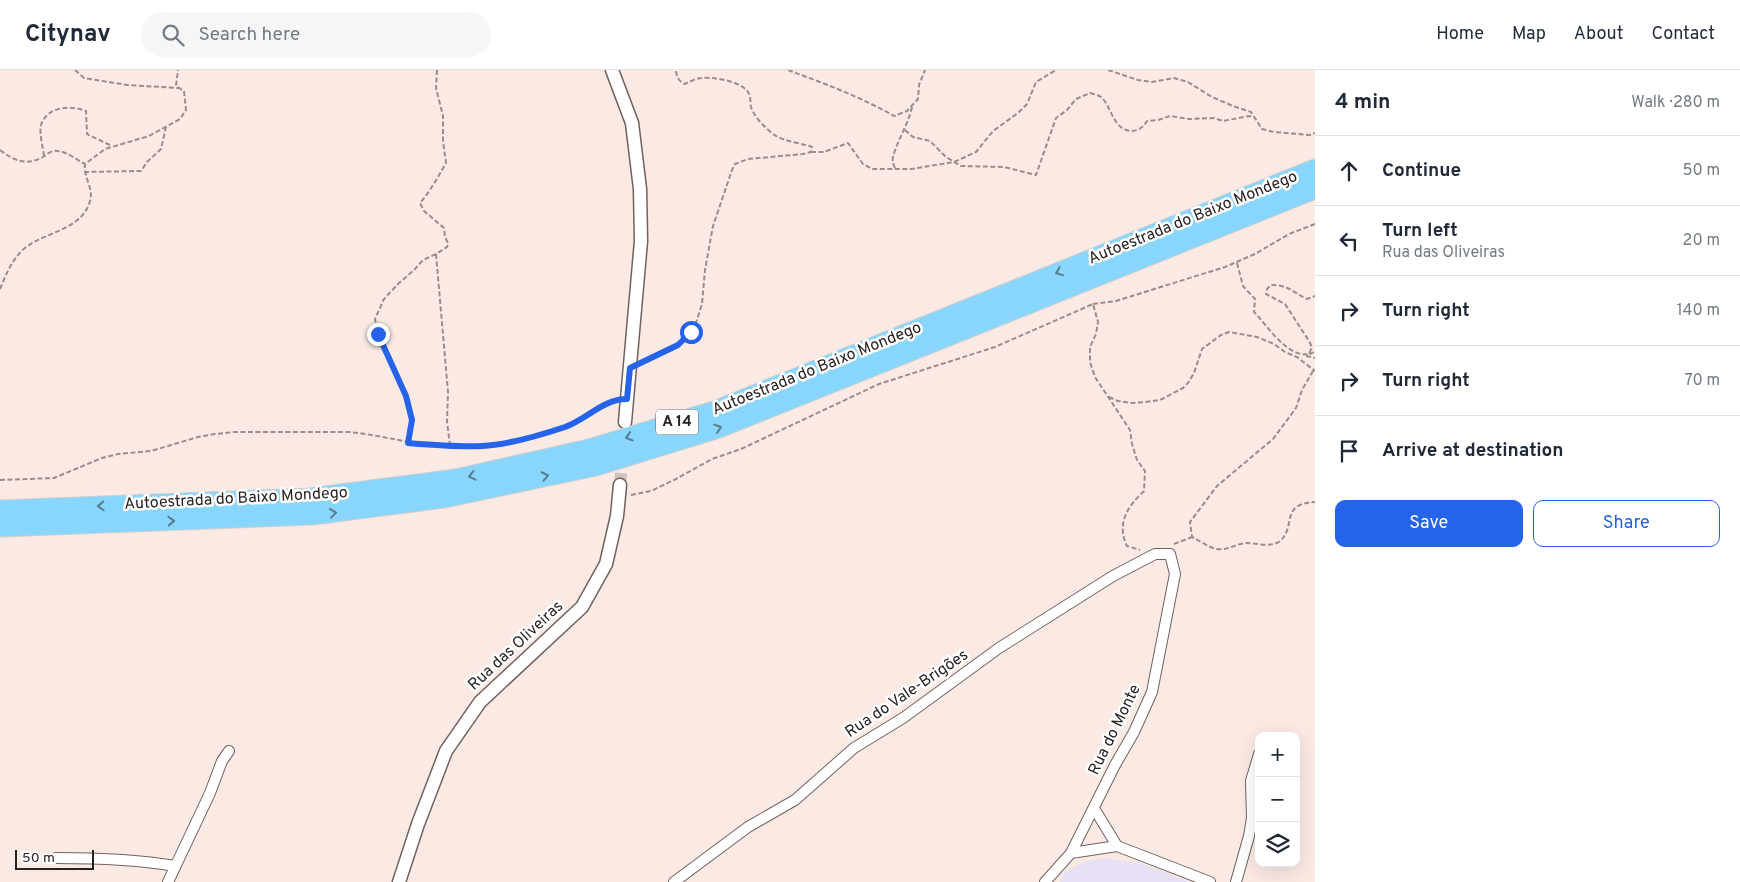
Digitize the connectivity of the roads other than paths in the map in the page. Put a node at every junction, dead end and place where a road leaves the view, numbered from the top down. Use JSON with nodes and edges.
{"nodes":[{"id":1,"x":612,"y":70,"type":"edge"},
{"id":2,"x":1315,"y":170,"type":"edge"},
{"id":3,"x":1315,"y":189,"type":"edge"},
{"id":4,"x":625,"y":422,"type":"dead end"},
{"id":5,"x":619,"y":491,"type":"tunnel mouth"},
{"id":6,"x":0,"y":510,"type":"edge"},
{"id":7,"x":0,"y":527,"type":"edge"},
{"id":8,"x":1170,"y":550,"type":"joint"},
{"id":9,"x":229,"y":752,"type":"dead end"},
{"id":10,"x":1255,"y":768,"type":"edge"},
{"id":11,"x":1094,"y":808,"type":"junction"},
{"id":12,"x":1116,"y":846,"type":"junction"},
{"id":13,"x":1071,"y":853,"type":"junction"},
{"id":14,"x":56,"y":858,"type":"dead end"},
{"id":15,"x":175,"y":866,"type":"junction"},
{"id":16,"x":168,"y":882,"type":"edge"},
{"id":17,"x":399,"y":882,"type":"edge"},
{"id":18,"x":674,"y":882,"type":"edge"},
{"id":19,"x":1045,"y":882,"type":"edge"},
{"id":20,"x":1210,"y":882,"type":"edge"},
{"id":21,"x":1236,"y":882,"type":"edge"}],
"edges":[{"from":1,"to":4,"type":"street"},
{"from":2,"to":6,"type":"highway","name":"Autoestrada do Baixo Mondego","number":"A 14","one_way":true},
{"from":7,"to":3,"type":"highway","name":"Autoestrada do Baixo Mondego","number":"A 14","one_way":true},
{"from":5,"to":17,"type":"street","name":"Rua das Oliveiras"},
{"from":8,"to":11,"type":"street","name":"Rua do Monte"},
{"from":8,"to":18,"type":"street","name":"Rua do Vale-Brigões"},
{"from":9,"to":15,"type":"street"},
{"from":10,"to":21,"type":"street"},
{"from":11,"to":12,"type":"street"},
{"from":11,"to":13,"type":"street","name":"Rua do Monte"},
{"from":12,"to":13,"type":"street"},
{"from":12,"to":20,"type":"street"},
{"from":13,"to":19,"type":"street","name":"Rua do Monte"},
{"from":14,"to":15,"type":"street"},
{"from":15,"to":16,"type":"street"}]}
